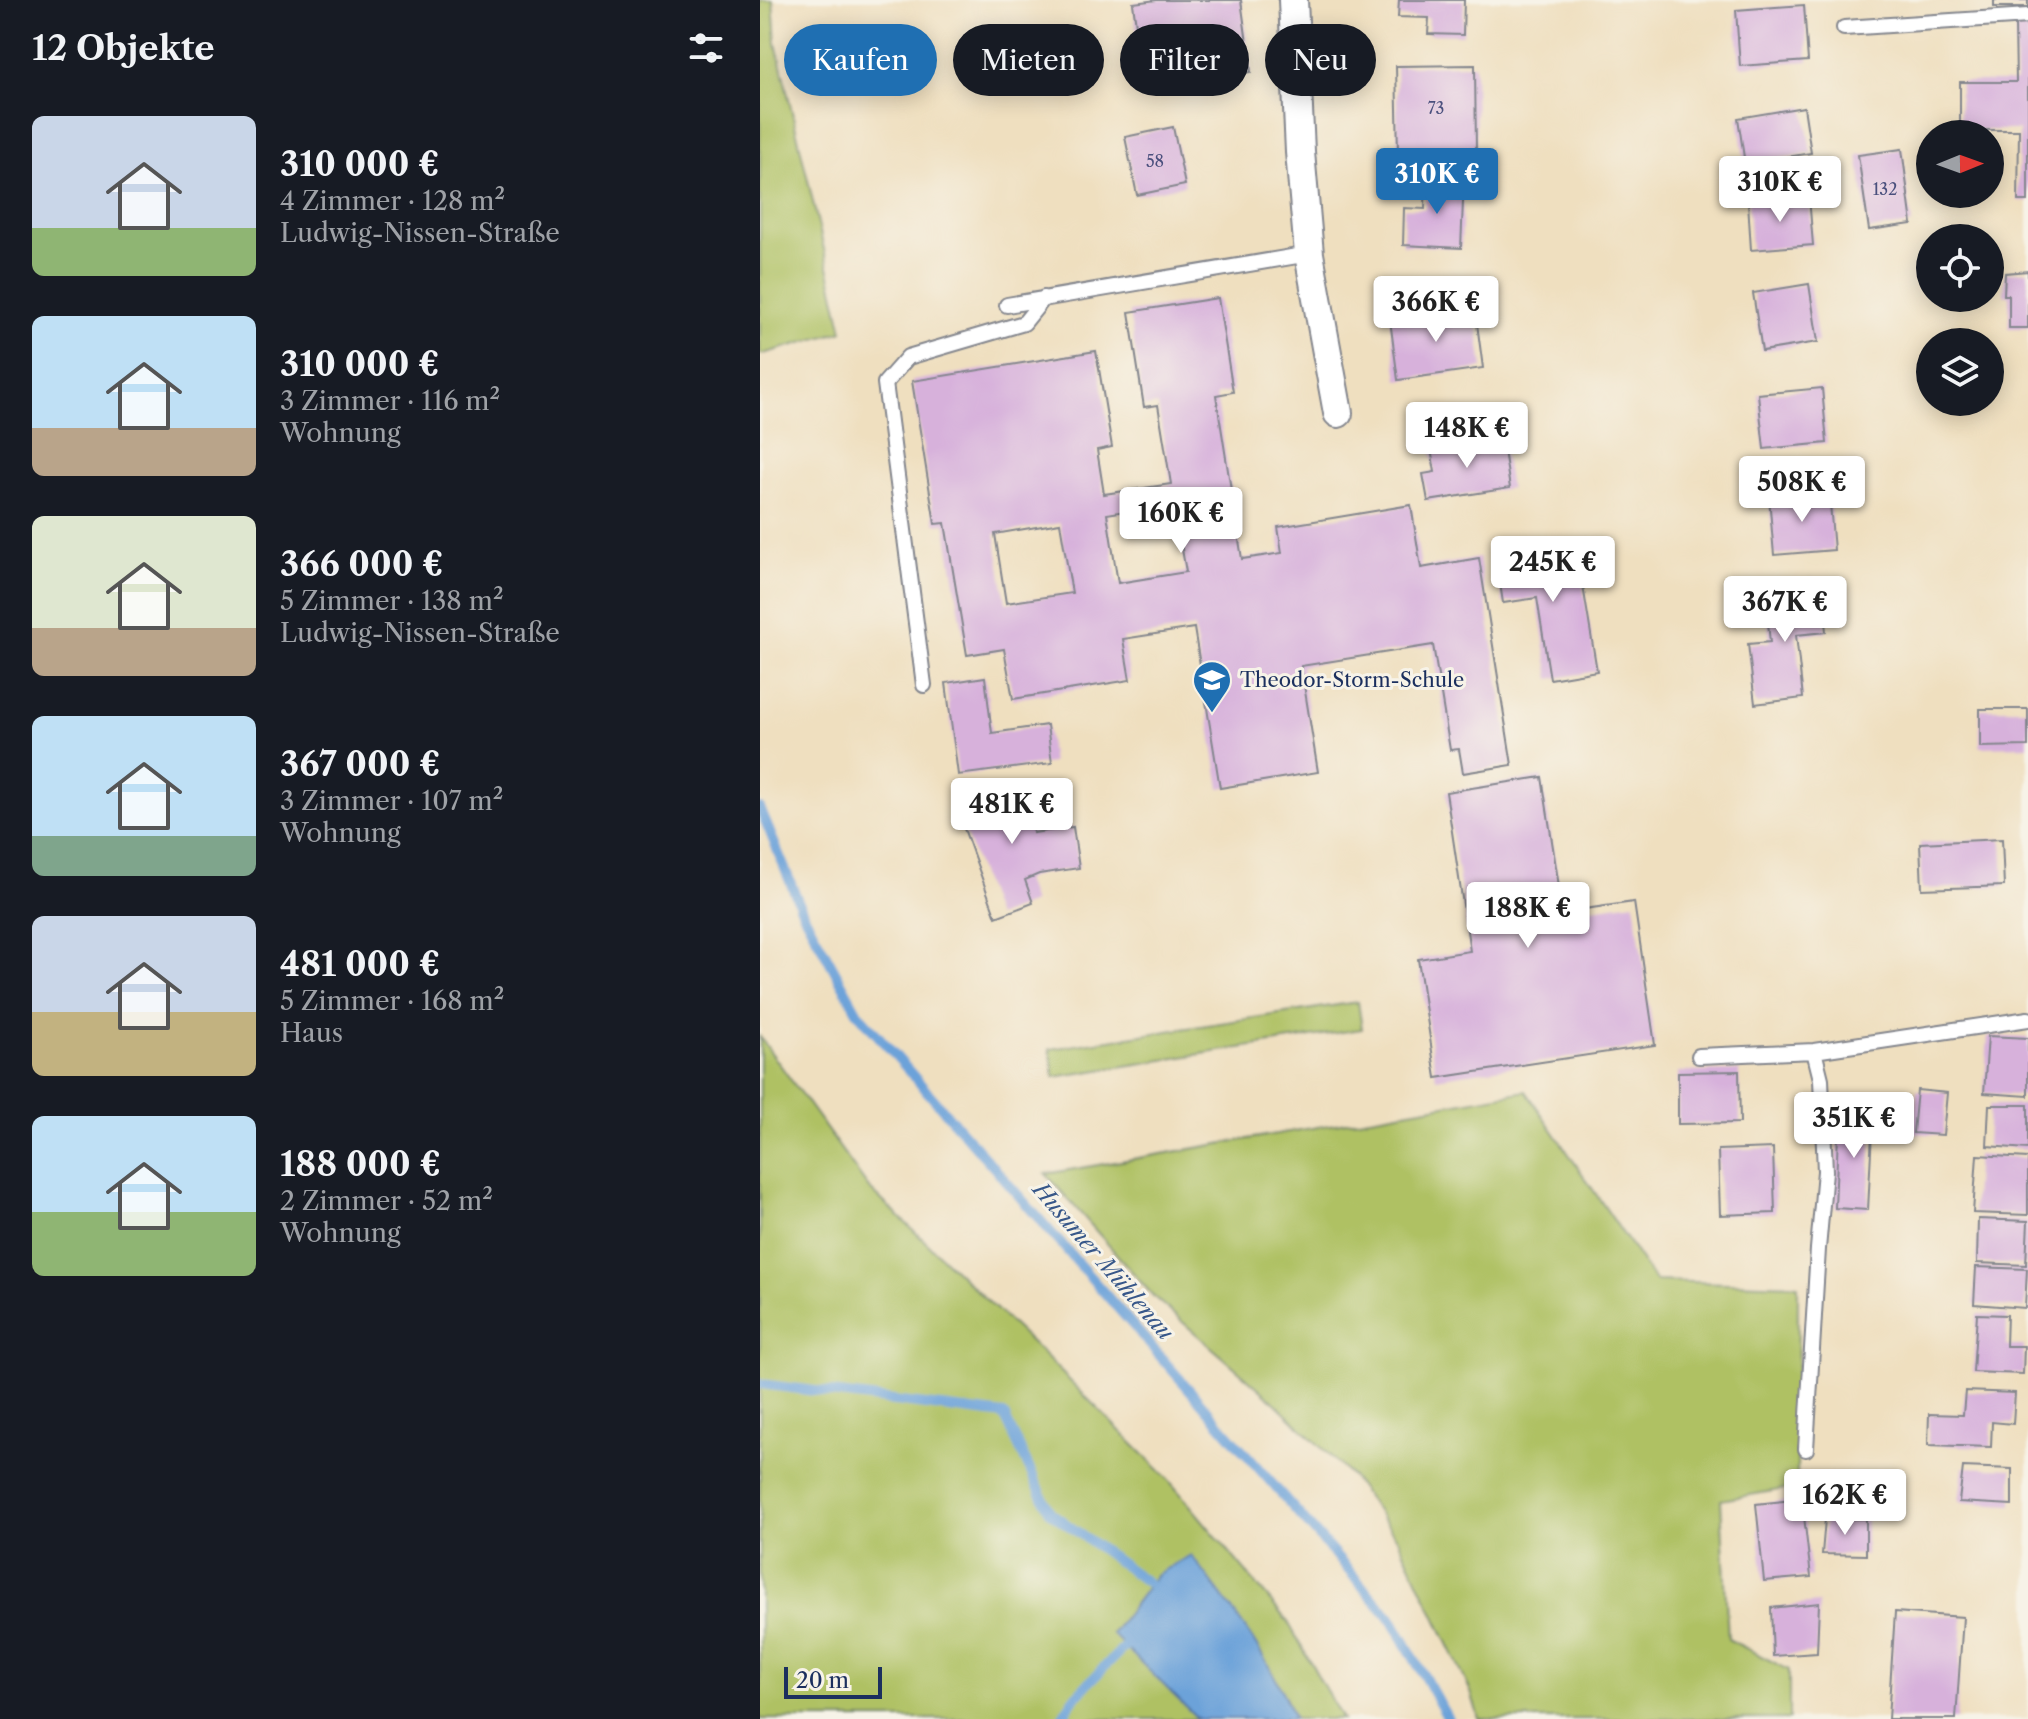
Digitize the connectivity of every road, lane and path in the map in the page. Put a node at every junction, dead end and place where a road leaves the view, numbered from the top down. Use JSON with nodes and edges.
{"nodes":[{"id":1,"x":1293,"y":0,"type":"edge"},
{"id":2,"x":2028,"y":16,"type":"edge"},
{"id":3,"x":1844,"y":28,"type":"dead end"},
{"id":4,"x":1309,"y":254,"type":"junction"},
{"id":5,"x":1044,"y":298,"type":"junction"},
{"id":6,"x":1007,"y":305,"type":"dead end"},
{"id":7,"x":1338,"y":413,"type":"dead end"},
{"id":8,"x":924,"y":685,"type":"dead end"},
{"id":9,"x":2028,"y":1019,"type":"edge"},
{"id":10,"x":1814,"y":1051,"type":"junction"},
{"id":11,"x":1699,"y":1056,"type":"dead end"},
{"id":12,"x":1806,"y":1449,"type":"dead end"}],
"edges":[{"from":1,"to":4,"type":"street"},
{"from":2,"to":3,"type":"lane"},
{"from":4,"to":5,"type":"lane"},
{"from":4,"to":7,"type":"street"},
{"from":5,"to":6,"type":"lane"},
{"from":5,"to":8,"type":"lane"},
{"from":9,"to":10,"type":"lane"},
{"from":10,"to":11,"type":"lane"},
{"from":10,"to":12,"type":"lane"}]}
